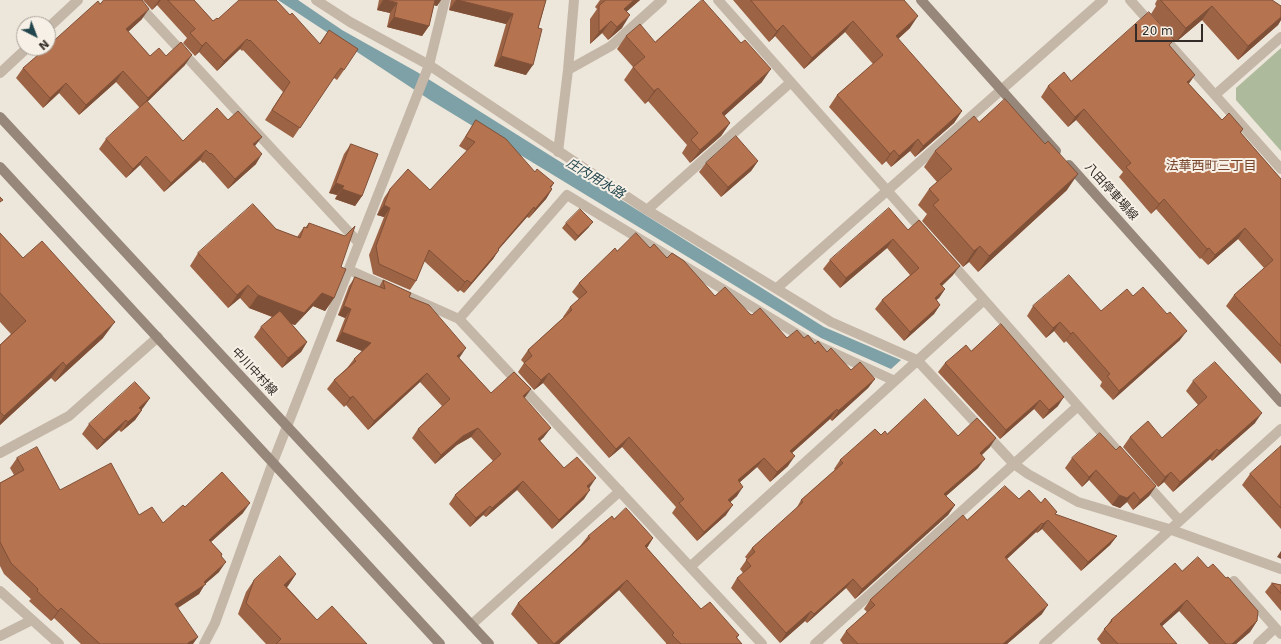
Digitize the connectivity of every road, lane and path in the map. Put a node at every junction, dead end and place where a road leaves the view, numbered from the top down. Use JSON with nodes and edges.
{"nodes":[{"id":1,"x":78,"y":0,"type":"edge"},
{"id":2,"x":134,"y":0,"type":"edge"},
{"id":3,"x":316,"y":0,"type":"edge"},
{"id":4,"x":445,"y":0,"type":"edge"},
{"id":5,"x":574,"y":0,"type":"edge"},
{"id":6,"x":662,"y":0,"type":"edge"},
{"id":7,"x":718,"y":0,"type":"edge"},
{"id":8,"x":921,"y":0,"type":"edge"},
{"id":9,"x":1103,"y":0,"type":"edge"},
{"id":10,"x":1130,"y":0,"type":"edge"},
{"id":11,"x":56,"y":21,"type":"edge"},
{"id":12,"x":1281,"y":37,"type":"edge"},
{"id":13,"x":18,"y":56,"type":"edge"},
{"id":14,"x":427,"y":69,"type":"junction"},
{"id":15,"x":568,"y":70,"type":"junction"},
{"id":16,"x":0,"y":73,"type":"edge"},
{"id":17,"x":791,"y":82,"type":"junction"},
{"id":18,"x":1002,"y":90,"type":"junction"},
{"id":19,"x":1215,"y":96,"type":"junction"},
{"id":20,"x":0,"y":117,"type":"edge"},
{"id":21,"x":558,"y":152,"type":"junction"},
{"id":22,"x":0,"y":167,"type":"edge"},
{"id":23,"x":1281,"y":169,"type":"edge"},
{"id":24,"x":887,"y":191,"type":"junction"},
{"id":25,"x":647,"y":210,"type":"junction"},
{"id":26,"x":928,"y":237,"type":"edge"},
{"id":27,"x":359,"y":243,"type":"junction"},
{"id":28,"x":938,"y":248,"type":"edge"},
{"id":29,"x":349,"y":270,"type":"junction"},
{"id":30,"x":777,"y":288,"type":"junction"},
{"id":31,"x":984,"y":300,"type":"junction"},
{"id":32,"x":459,"y":319,"type":"junction"},
{"id":33,"x":158,"y":337,"type":"junction"},
{"id":34,"x":918,"y":360,"type":"junction"},
{"id":35,"x":895,"y":381,"type":"junction"},
{"id":36,"x":1281,"y":402,"type":"edge"},
{"id":37,"x":1078,"y":406,"type":"junction"},
{"id":38,"x":287,"y":427,"type":"junction"},
{"id":39,"x":1281,"y":429,"type":"edge"},
{"id":40,"x":0,"y":452,"type":"edge"},
{"id":41,"x":273,"y":462,"type":"junction"},
{"id":42,"x":1014,"y":464,"type":"junction"},
{"id":43,"x":620,"y":491,"type":"junction"},
{"id":44,"x":1179,"y":520,"type":"junction"},
{"id":45,"x":1169,"y":529,"type":"junction"},
{"id":46,"x":690,"y":567,"type":"junction"},
{"id":47,"x":1281,"y":569,"type":"edge"},
{"id":48,"x":1234,"y":581,"type":"edge"},
{"id":49,"x":0,"y":591,"type":"edge"},
{"id":50,"x":32,"y":620,"type":"junction"},
{"id":51,"x":471,"y":624,"type":"junction"},
{"id":52,"x":1278,"y":631,"type":"edge"},
{"id":53,"x":0,"y":636,"type":"edge"},
{"id":54,"x":59,"y":644,"type":"edge"},
{"id":55,"x":204,"y":644,"type":"edge"},
{"id":56,"x":440,"y":644,"type":"edge"},
{"id":57,"x":489,"y":644,"type":"edge"},
{"id":58,"x":762,"y":644,"type":"edge"},
{"id":59,"x":815,"y":644,"type":"edge"},
{"id":60,"x":1044,"y":644,"type":"edge"},
{"id":61,"x":1258,"y":644,"type":"edge"}],
"edges":[{"from":1,"to":11,"type":"street"},
{"from":2,"to":27,"type":"street"},
{"from":3,"to":14,"type":"street"},
{"from":4,"to":14,"type":"street"},
{"from":5,"to":15,"type":"street"},
{"from":6,"to":15,"type":"street"},
{"from":7,"to":17,"type":"street"},
{"from":8,"to":18,"type":"main road","name":"八田停車場線"},
{"from":9,"to":18,"type":"street"},
{"from":10,"to":19,"type":"street"},
{"from":12,"to":19,"type":"street"},
{"from":13,"to":16,"type":"street"},
{"from":14,"to":21,"type":"street"},
{"from":14,"to":27,"type":"street"},
{"from":15,"to":21,"type":"street"},
{"from":17,"to":24,"type":"street"},
{"from":17,"to":25,"type":"street"},
{"from":18,"to":24,"type":"street"},
{"from":18,"to":36,"type":"main road","name":"八田停車場線"},
{"from":19,"to":23,"type":"street"},
{"from":20,"to":38,"type":"main road","name":"中川中村線"},
{"from":21,"to":25,"type":"street"},
{"from":22,"to":33,"type":"main road"},
{"from":24,"to":26,"type":"street"},
{"from":24,"to":30,"type":"street"},
{"from":25,"to":30,"type":"street"},
{"from":27,"to":29,"type":"street"},
{"from":28,"to":31,"type":"street"},
{"from":29,"to":32,"type":"street"},
{"from":29,"to":38,"type":"street"},
{"from":30,"to":34,"type":"street"},
{"from":31,"to":34,"type":"street"},
{"from":31,"to":37,"type":"street"},
{"from":32,"to":35,"type":"street"},
{"from":32,"to":43,"type":"street"},
{"from":33,"to":40,"type":"street"},
{"from":33,"to":41,"type":"main road"},
{"from":34,"to":35,"type":"street"},
{"from":34,"to":42,"type":"street"},
{"from":35,"to":46,"type":"street"},
{"from":37,"to":42,"type":"street"},
{"from":37,"to":44,"type":"street"},
{"from":38,"to":41,"type":"street"},
{"from":38,"to":51,"type":"main road","name":"中川中村線"},
{"from":39,"to":44,"type":"street"},
{"from":41,"to":55,"type":"street"},
{"from":41,"to":56,"type":"main road"},
{"from":42,"to":45,"type":"street"},
{"from":42,"to":59,"type":"street"},
{"from":43,"to":46,"type":"street"},
{"from":43,"to":51,"type":"street"},
{"from":44,"to":45,"type":"street"},
{"from":45,"to":47,"type":"street"},
{"from":45,"to":60,"type":"street"},
{"from":46,"to":58,"type":"street"},
{"from":48,"to":52,"type":"street"},
{"from":49,"to":50,"type":"street"},
{"from":50,"to":53,"type":"street"},
{"from":50,"to":54,"type":"street"},
{"from":51,"to":57,"type":"main road","name":"中川中村線"},
{"from":52,"to":61,"type":"street"}]}
